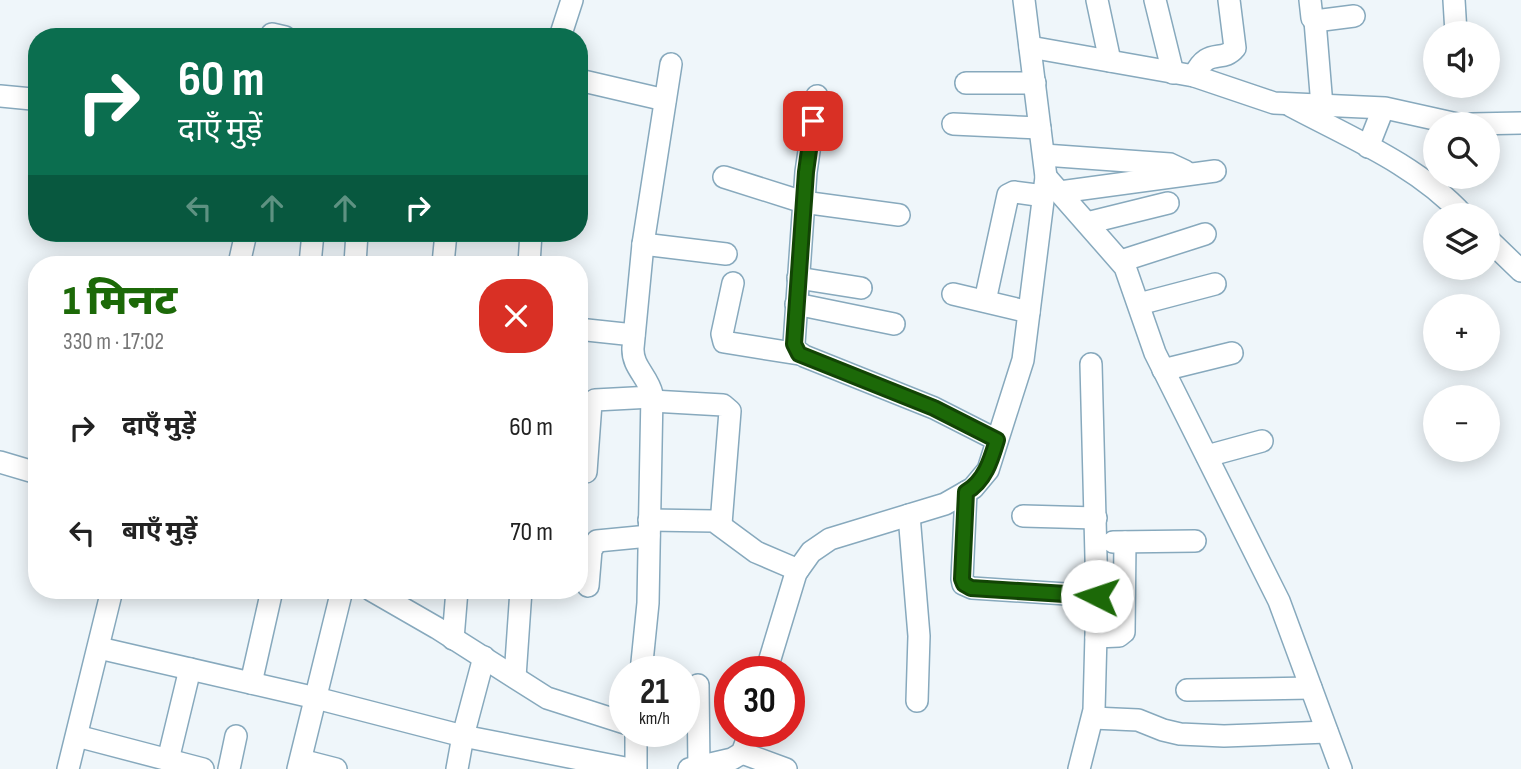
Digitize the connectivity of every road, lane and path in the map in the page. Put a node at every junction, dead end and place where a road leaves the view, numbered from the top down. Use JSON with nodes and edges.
{"nodes":[{"id":1,"x":572,"y":0,"type":"edge"},
{"id":2,"x":1024,"y":0,"type":"edge"},
{"id":3,"x":1097,"y":0,"type":"edge"},
{"id":4,"x":1155,"y":0,"type":"edge"},
{"id":5,"x":1229,"y":0,"type":"edge"},
{"id":6,"x":1310,"y":0,"type":"edge"},
{"id":7,"x":1454,"y":0,"type":"edge"},
{"id":8,"x":1354,"y":16,"type":"dead end"},
{"id":9,"x":1315,"y":21,"type":"junction"},
{"id":10,"x":1456,"y":21,"type":"edge"},
{"id":11,"x":563,"y":28,"type":"edge"},
{"id":12,"x":1030,"y":47,"type":"junction"},
{"id":13,"x":1110,"y":61,"type":"junction"},
{"id":14,"x":671,"y":64,"type":"dead end"},
{"id":15,"x":1184,"y":74,"type":"junction"},
{"id":16,"x":588,"y":81,"type":"edge"},
{"id":17,"x":966,"y":83,"type":"dead end"},
{"id":18,"x":1035,"y":83,"type":"junction"},
{"id":19,"x":0,"y":96,"type":"edge"},
{"id":20,"x":817,"y":96,"type":"dead end"},
{"id":21,"x":28,"y":99,"type":"edge"},
{"id":22,"x":665,"y":100,"type":"junction"},
{"id":23,"x":1286,"y":104,"type":"junction"},
{"id":24,"x":1322,"y":106,"type":"junction"},
{"id":25,"x":1382,"y":109,"type":"junction"},
{"id":26,"x":1423,"y":117,"type":"edge"},
{"id":27,"x":1500,"y":123,"type":"edge"},
{"id":28,"x":1521,"y":123,"type":"edge"},
{"id":29,"x":953,"y":124,"type":"dead end"},
{"id":30,"x":1040,"y":128,"type":"junction"},
{"id":31,"x":1368,"y":147,"type":"junction"},
{"id":32,"x":1044,"y":155,"type":"junction"},
{"id":33,"x":1215,"y":171,"type":"dead end"},
{"id":34,"x":1189,"y":174,"type":"junction"},
{"id":35,"x":724,"y":177,"type":"dead end"},
{"id":36,"x":1050,"y":189,"type":"junction"},
{"id":37,"x":803,"y":202,"type":"junction"},
{"id":38,"x":1168,"y":203,"type":"dead end"},
{"id":39,"x":1452,"y":203,"type":"edge"},
{"id":40,"x":899,"y":215,"type":"dead end"},
{"id":41,"x":1087,"y":223,"type":"junction"},
{"id":42,"x":1205,"y":234,"type":"dead end"},
{"id":43,"x":643,"y":244,"type":"junction"},
{"id":44,"x":1500,"y":251,"type":"edge"},
{"id":45,"x":726,"y":254,"type":"dead end"},
{"id":46,"x":1121,"y":261,"type":"junction"},
{"id":47,"x":1521,"y":271,"type":"edge"},
{"id":48,"x":798,"y":278,"type":"junction"},
{"id":49,"x":733,"y":284,"type":"dead end"},
{"id":50,"x":1215,"y":284,"type":"dead end"},
{"id":51,"x":860,"y":288,"type":"dead end"},
{"id":52,"x":953,"y":294,"type":"dead end"},
{"id":53,"x":985,"y":301,"type":"junction"},
{"id":54,"x":796,"y":304,"type":"junction"},
{"id":55,"x":1139,"y":304,"type":"junction"},
{"id":56,"x":1029,"y":312,"type":"junction"},
{"id":57,"x":894,"y":324,"type":"dead end"},
{"id":58,"x":588,"y":330,"type":"edge"},
{"id":59,"x":634,"y":335,"type":"junction"},
{"id":60,"x":1232,"y":353,"type":"dead end"},
{"id":61,"x":799,"y":354,"type":"junction"},
{"id":62,"x":1091,"y":365,"type":"dead end"},
{"id":63,"x":1163,"y":370,"type":"junction"},
{"id":64,"x":652,"y":399,"type":"junction"},
{"id":65,"x":997,"y":440,"type":"junction"},
{"id":66,"x":1262,"y":441,"type":"dead end"},
{"id":67,"x":588,"y":444,"type":"edge"},
{"id":68,"x":1207,"y":456,"type":"junction"},
{"id":69,"x":0,"y":462,"type":"edge"},
{"id":70,"x":28,"y":470,"type":"edge"},
{"id":71,"x":966,"y":492,"type":"junction"},
{"id":72,"x":909,"y":515,"type":"junction"},
{"id":73,"x":1023,"y":516,"type":"dead end"},
{"id":74,"x":1096,"y":518,"type":"junction"},
{"id":75,"x":721,"y":524,"type":"junction"},
{"id":76,"x":649,"y":528,"type":"junction"},
{"id":77,"x":1195,"y":541,"type":"dead end"},
{"id":78,"x":1125,"y":542,"type":"junction"},
{"id":79,"x":1097,"y":543,"type":"junction"},
{"id":80,"x":798,"y":570,"type":"junction"},
{"id":81,"x":588,"y":577,"type":"edge"},
{"id":82,"x":1097,"y":596,"type":"junction"},
{"id":83,"x":110,"y":599,"type":"edge"},
{"id":84,"x":270,"y":599,"type":"edge"},
{"id":85,"x":340,"y":599,"type":"edge"},
{"id":86,"x":392,"y":599,"type":"edge"},
{"id":87,"x":456,"y":599,"type":"edge"},
{"id":88,"x":522,"y":599,"type":"edge"},
{"id":89,"x":1096,"y":637,"type":"junction"},
{"id":90,"x":453,"y":639,"type":"junction"},
{"id":91,"x":99,"y":648,"type":"junction"},
{"id":92,"x":642,"y":656,"type":"edge"},
{"id":93,"x":771,"y":656,"type":"edge"},
{"id":94,"x":484,"y":657,"type":"junction"},
{"id":95,"x":190,"y":669,"type":"junction"},
{"id":96,"x":251,"y":683,"type":"junction"},
{"id":97,"x":531,"y":687,"type":"junction"},
{"id":98,"x":1311,"y":688,"type":"junction"},
{"id":99,"x":1187,"y":690,"type":"dead end"},
{"id":100,"x":316,"y":698,"type":"junction"},
{"id":101,"x":917,"y":701,"type":"dead end"},
{"id":102,"x":609,"y":717,"type":"edge"},
{"id":103,"x":1093,"y":718,"type":"junction"},
{"id":104,"x":1327,"y":732,"type":"junction"},
{"id":105,"x":77,"y":736,"type":"junction"},
{"id":106,"x":236,"y":736,"type":"dead end"},
{"id":107,"x":463,"y":736,"type":"junction"},
{"id":108,"x":636,"y":747,"type":"edge"},
{"id":109,"x":695,"y":747,"type":"edge"},
{"id":110,"x":744,"y":747,"type":"edge"},
{"id":111,"x":742,"y":753,"type":"junction"},
{"id":112,"x":169,"y":763,"type":"edge"},
{"id":113,"x":300,"y":764,"type":"edge"},
{"id":114,"x":694,"y":768,"type":"edge"},
{"id":115,"x":68,"y":769,"type":"edge"},
{"id":116,"x":203,"y":769,"type":"edge"},
{"id":117,"x":229,"y":769,"type":"edge"},
{"id":118,"x":336,"y":769,"type":"edge"},
{"id":119,"x":457,"y":769,"type":"edge"},
{"id":120,"x":630,"y":769,"type":"edge"},
{"id":121,"x":636,"y":769,"type":"edge"},
{"id":122,"x":786,"y":769,"type":"edge"},
{"id":123,"x":1079,"y":769,"type":"edge"},
{"id":124,"x":1341,"y":769,"type":"edge"}],
"edges":[{"from":1,"to":11,"type":"street"},
{"from":2,"to":12,"type":"street"},
{"from":3,"to":13,"type":"street"},
{"from":4,"to":15,"type":"street"},
{"from":5,"to":15,"type":"street"},
{"from":6,"to":9,"type":"street"},
{"from":7,"to":10,"type":"street"},
{"from":8,"to":9,"type":"street"},
{"from":9,"to":24,"type":"street"},
{"from":12,"to":13,"type":"street"},
{"from":12,"to":18,"type":"street"},
{"from":13,"to":15,"type":"street"},
{"from":14,"to":22,"type":"street"},
{"from":15,"to":23,"type":"street"},
{"from":16,"to":22,"type":"street"},
{"from":17,"to":18,"type":"street"},
{"from":18,"to":30,"type":"street"},
{"from":19,"to":21,"type":"street"},
{"from":20,"to":37,"type":"street"},
{"from":22,"to":43,"type":"street"},
{"from":23,"to":24,"type":"street"},
{"from":23,"to":31,"type":"street"},
{"from":24,"to":25,"type":"street"},
{"from":25,"to":26,"type":"street"},
{"from":25,"to":31,"type":"street"},
{"from":27,"to":28,"type":"street"},
{"from":29,"to":30,"type":"street"},
{"from":30,"to":32,"type":"street"},
{"from":31,"to":39,"type":"street"},
{"from":32,"to":34,"type":"street"},
{"from":32,"to":36,"type":"street"},
{"from":33,"to":34,"type":"street"},
{"from":34,"to":36,"type":"street"},
{"from":35,"to":37,"type":"street"},
{"from":36,"to":41,"type":"street"},
{"from":36,"to":53,"type":"street"},
{"from":36,"to":56,"type":"street"},
{"from":37,"to":40,"type":"street"},
{"from":37,"to":48,"type":"street"},
{"from":38,"to":41,"type":"street"},
{"from":41,"to":46,"type":"street"},
{"from":42,"to":46,"type":"street"},
{"from":43,"to":45,"type":"street"},
{"from":43,"to":59,"type":"street"},
{"from":44,"to":47,"type":"street"},
{"from":46,"to":55,"type":"street"},
{"from":48,"to":51,"type":"street"},
{"from":48,"to":54,"type":"street"},
{"from":49,"to":61,"type":"street"},
{"from":50,"to":55,"type":"street"},
{"from":52,"to":53,"type":"street"},
{"from":53,"to":56,"type":"street"},
{"from":54,"to":57,"type":"street"},
{"from":54,"to":61,"type":"street"},
{"from":55,"to":63,"type":"street"},
{"from":56,"to":65,"type":"street"},
{"from":58,"to":59,"type":"street"},
{"from":59,"to":64,"type":"street"},
{"from":60,"to":63,"type":"street"},
{"from":61,"to":65,"type":"street"},
{"from":62,"to":74,"type":"street"},
{"from":63,"to":68,"type":"street"},
{"from":64,"to":67,"type":"street"},
{"from":64,"to":75,"type":"street"},
{"from":64,"to":76,"type":"street"},
{"from":65,"to":71,"type":"street"},
{"from":66,"to":68,"type":"street"},
{"from":68,"to":98,"type":"street"},
{"from":69,"to":70,"type":"street"},
{"from":71,"to":72,"type":"street"},
{"from":71,"to":82,"type":"street"},
{"from":72,"to":80,"type":"street"},
{"from":72,"to":101,"type":"street"},
{"from":73,"to":74,"type":"street"},
{"from":74,"to":79,"type":"street"},
{"from":75,"to":76,"type":"street"},
{"from":75,"to":80,"type":"street"},
{"from":76,"to":81,"type":"street"},
{"from":76,"to":92,"type":"street"},
{"from":77,"to":78,"type":"street"},
{"from":78,"to":79,"type":"street"},
{"from":78,"to":89,"type":"street"},
{"from":79,"to":82,"type":"street"},
{"from":80,"to":93,"type":"street"},
{"from":82,"to":89,"type":"street"},
{"from":83,"to":91,"type":"street"},
{"from":84,"to":96,"type":"street"},
{"from":85,"to":100,"type":"street"},
{"from":86,"to":90,"type":"street"},
{"from":87,"to":90,"type":"street"},
{"from":88,"to":97,"type":"street"},
{"from":89,"to":103,"type":"street"},
{"from":90,"to":94,"type":"street"},
{"from":91,"to":95,"type":"street"},
{"from":91,"to":105,"type":"street"},
{"from":94,"to":97,"type":"street"},
{"from":94,"to":107,"type":"street"},
{"from":95,"to":96,"type":"street"},
{"from":95,"to":112,"type":"street"},
{"from":96,"to":100,"type":"street"},
{"from":97,"to":102,"type":"street"},
{"from":98,"to":99,"type":"street"},
{"from":98,"to":104,"type":"street"},
{"from":100,"to":107,"type":"street"},
{"from":100,"to":113,"type":"street"},
{"from":103,"to":104,"type":"street"},
{"from":103,"to":123,"type":"street"},
{"from":104,"to":124,"type":"street"},
{"from":105,"to":112,"type":"street"},
{"from":105,"to":115,"type":"street"},
{"from":106,"to":117,"type":"street"},
{"from":107,"to":119,"type":"street"},
{"from":107,"to":120,"type":"street"},
{"from":108,"to":121,"type":"street"},
{"from":109,"to":114,"type":"street"},
{"from":110,"to":111,"type":"street"},
{"from":111,"to":114,"type":"street"},
{"from":111,"to":122,"type":"street"},
{"from":112,"to":116,"type":"street"},
{"from":113,"to":118,"type":"street"}]}
